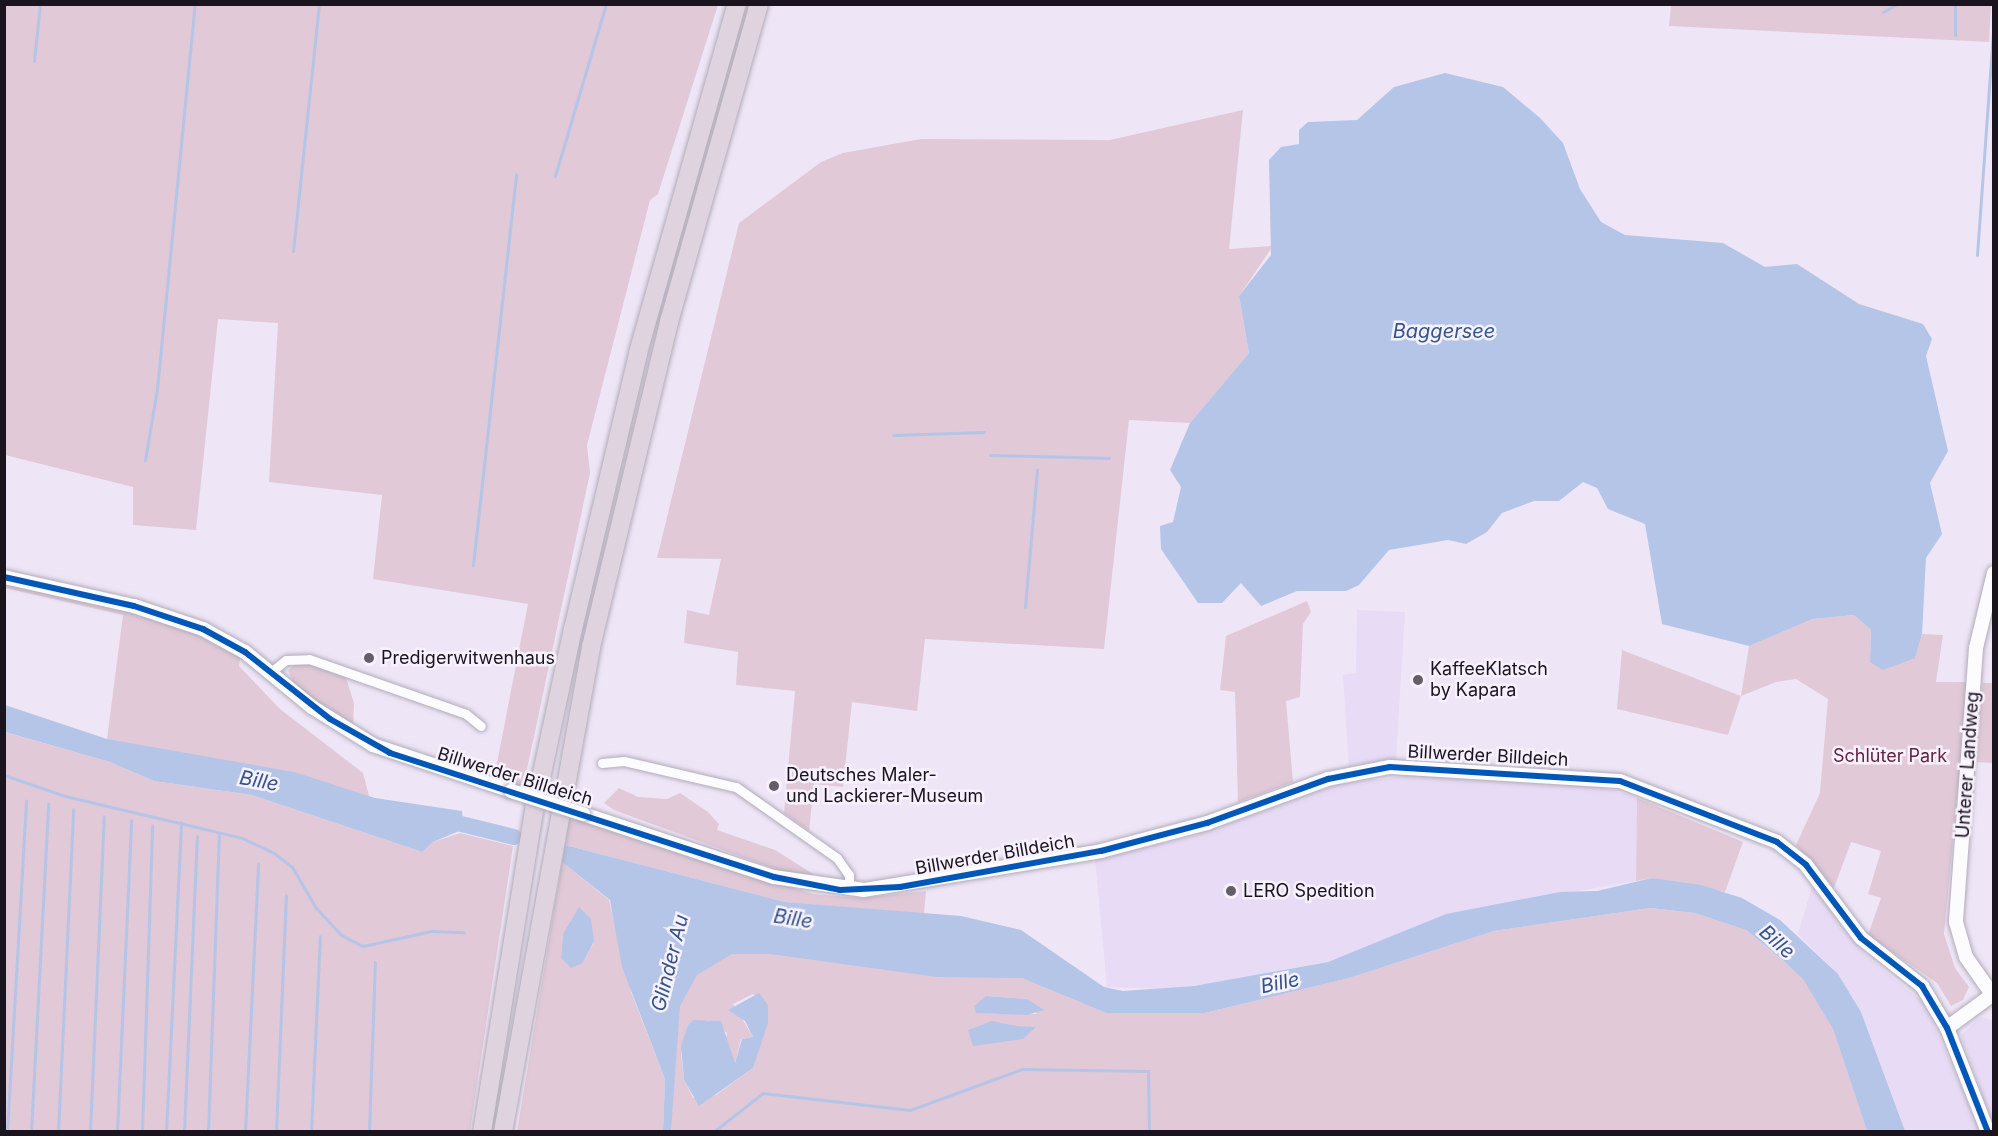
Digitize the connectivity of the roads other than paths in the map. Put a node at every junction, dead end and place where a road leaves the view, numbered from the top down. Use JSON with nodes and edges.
{"nodes":[{"id":1,"x":737,"y":4,"type":"edge"},
{"id":2,"x":759,"y":4,"type":"edge"},
{"id":3,"x":1994,"y":573,"type":"edge"},
{"id":4,"x":4,"y":577,"type":"edge"},
{"id":5,"x":271,"y":672,"type":"junction"},
{"id":6,"x":481,"y":726,"type":"dead end"},
{"id":7,"x":602,"y":762,"type":"dead end"},
{"id":8,"x":849,"y":890,"type":"junction"},
{"id":9,"x":1993,"y":996,"type":"edge"},
{"id":10,"x":1947,"y":1028,"type":"junction"},
{"id":11,"x":482,"y":1131,"type":"edge"},
{"id":12,"x":503,"y":1131,"type":"edge"},
{"id":13,"x":1988,"y":1131,"type":"edge"}],
"edges":[{"from":1,"to":11,"type":"highway"},
{"from":2,"to":12,"type":"highway"},
{"from":3,"to":9,"type":"street","name":"Unterer Landweg"},
{"from":4,"to":5,"type":"street","name":"Billwerder Billdeich"},
{"from":5,"to":6,"type":"street"},
{"from":5,"to":8,"type":"street","name":"Billwerder Billdeich","bridge":true},
{"from":7,"to":8,"type":"street"},
{"from":8,"to":10,"type":"street","name":"Billwerder Billdeich"},
{"from":9,"to":10,"type":"street"},
{"from":10,"to":13,"type":"street","name":"Billwerder Billdeich"}]}
